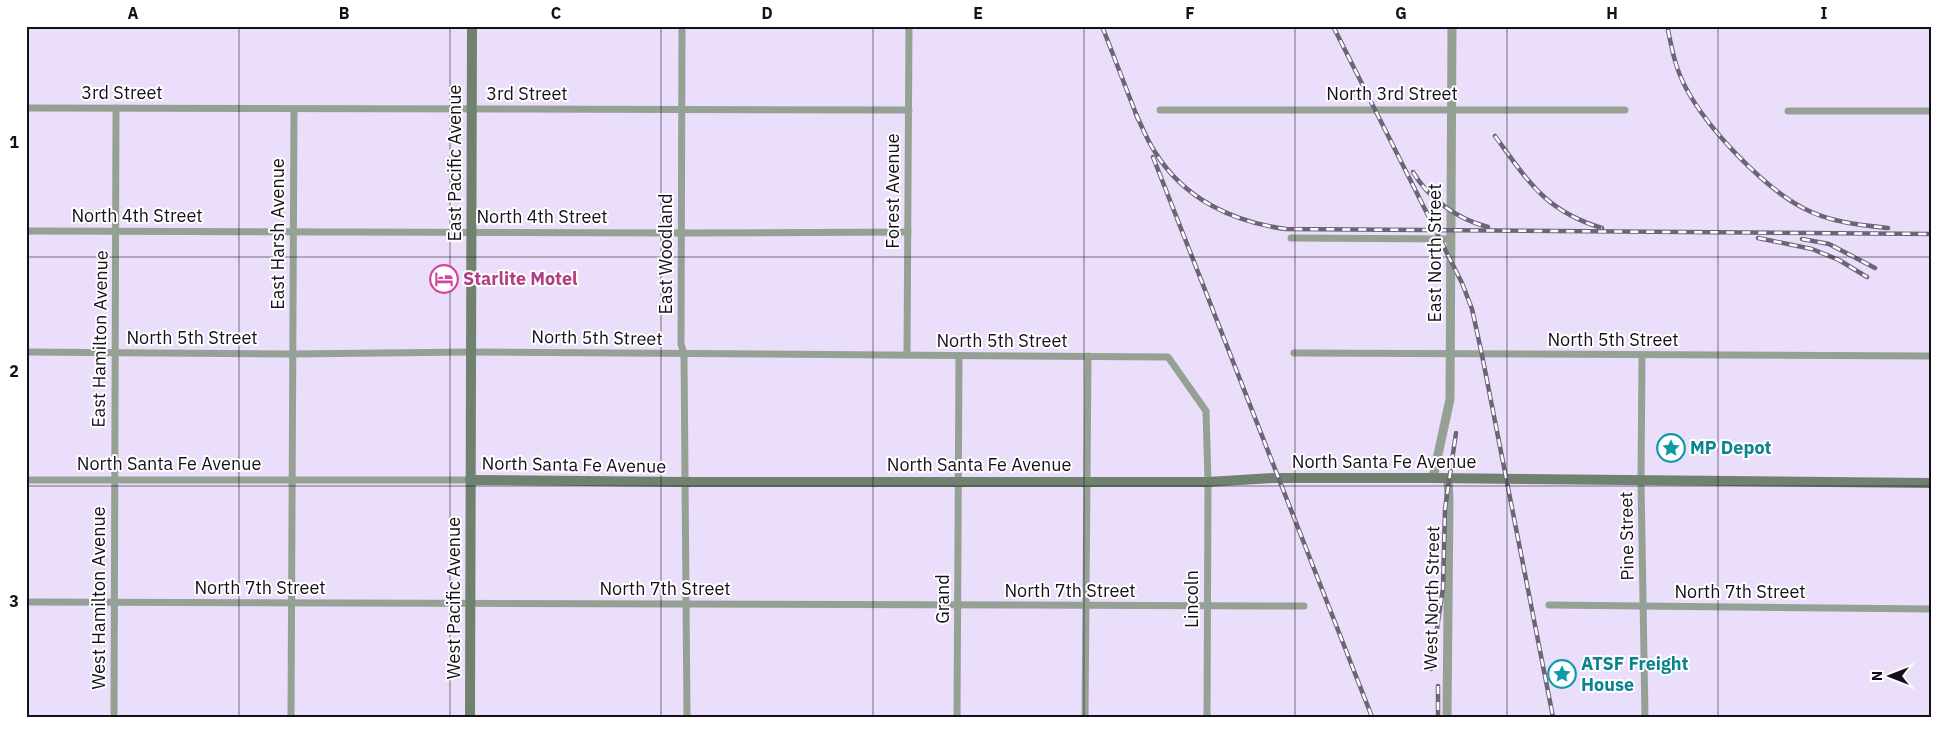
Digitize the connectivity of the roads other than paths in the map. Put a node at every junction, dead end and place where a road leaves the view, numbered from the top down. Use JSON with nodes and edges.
{"nodes":[{"id":1,"x":472,"y":26,"type":"edge"},
{"id":2,"x":682,"y":26,"type":"edge"},
{"id":3,"x":909,"y":26,"type":"edge"},
{"id":4,"x":1452,"y":26,"type":"edge"},
{"id":5,"x":26,"y":108,"type":"edge"},
{"id":6,"x":116,"y":108,"type":"junction"},
{"id":7,"x":294,"y":109,"type":"junction"},
{"id":8,"x":472,"y":109,"type":"junction"},
{"id":9,"x":1452,"y":109,"type":"junction"},
{"id":10,"x":682,"y":110,"type":"junction"},
{"id":11,"x":908,"y":110,"type":"junction"},
{"id":12,"x":1160,"y":110,"type":"dead end"},
{"id":13,"x":1625,"y":110,"type":"dead end"},
{"id":14,"x":1788,"y":111,"type":"dead end"},
{"id":15,"x":1931,"y":111,"type":"edge"},
{"id":16,"x":26,"y":231,"type":"edge"},
{"id":17,"x":116,"y":231,"type":"junction"},
{"id":18,"x":292,"y":231,"type":"junction"},
{"id":19,"x":471,"y":232,"type":"junction"},
{"id":20,"x":908,"y":232,"type":"junction"},
{"id":21,"x":681,"y":234,"type":"junction"},
{"id":22,"x":1291,"y":238,"type":"dead end"},
{"id":23,"x":1451,"y":239,"type":"junction"},
{"id":24,"x":26,"y":352,"type":"edge"},
{"id":25,"x":471,"y":352,"type":"junction"},
{"id":26,"x":115,"y":353,"type":"junction"},
{"id":27,"x":1294,"y":353,"type":"dead end"},
{"id":28,"x":292,"y":354,"type":"junction"},
{"id":29,"x":684,"y":354,"type":"junction"},
{"id":30,"x":1450,"y":354,"type":"junction"},
{"id":31,"x":907,"y":355,"type":"junction"},
{"id":32,"x":959,"y":356,"type":"junction"},
{"id":33,"x":1088,"y":356,"type":"junction"},
{"id":34,"x":1642,"y":356,"type":"junction"},
{"id":35,"x":1931,"y":356,"type":"edge"},
{"id":36,"x":1168,"y":357,"type":"joint"},
{"id":37,"x":1433,"y":478,"type":"junction"},
{"id":38,"x":1448,"y":479,"type":"junction"},
{"id":39,"x":26,"y":480,"type":"edge"},
{"id":40,"x":114,"y":480,"type":"junction"},
{"id":41,"x":292,"y":480,"type":"junction"},
{"id":42,"x":470,"y":480,"type":"junction"},
{"id":43,"x":958,"y":481,"type":"junction"},
{"id":44,"x":1087,"y":481,"type":"junction"},
{"id":45,"x":1641,"y":481,"type":"junction"},
{"id":46,"x":685,"y":482,"type":"junction"},
{"id":47,"x":1208,"y":482,"type":"junction"},
{"id":48,"x":1931,"y":483,"type":"edge"},
{"id":49,"x":26,"y":602,"type":"edge"},
{"id":50,"x":114,"y":603,"type":"junction"},
{"id":51,"x":292,"y":603,"type":"junction"},
{"id":52,"x":470,"y":604,"type":"junction"},
{"id":53,"x":687,"y":604,"type":"junction"},
{"id":54,"x":958,"y":605,"type":"junction"},
{"id":55,"x":1549,"y":605,"type":"dead end"},
{"id":56,"x":1086,"y":606,"type":"junction"},
{"id":57,"x":1207,"y":606,"type":"junction"},
{"id":58,"x":1304,"y":606,"type":"dead end"},
{"id":59,"x":1642,"y":606,"type":"junction"},
{"id":60,"x":1931,"y":608,"type":"edge"},
{"id":61,"x":114,"y":717,"type":"edge"},
{"id":62,"x":291,"y":717,"type":"edge"},
{"id":63,"x":470,"y":717,"type":"edge"},
{"id":64,"x":687,"y":717,"type":"edge"},
{"id":65,"x":957,"y":717,"type":"edge"},
{"id":66,"x":1085,"y":717,"type":"edge"},
{"id":67,"x":1207,"y":717,"type":"edge"},
{"id":68,"x":1447,"y":717,"type":"edge"},
{"id":69,"x":1645,"y":717,"type":"edge"}],
"edges":[{"from":1,"to":8,"type":"main road","name":"East Pacific Avenue"},
{"from":2,"to":10,"type":"street","name":"East Woodland"},
{"from":3,"to":11,"type":"street","name":"Forest Avenue"},
{"from":4,"to":9,"type":"street","name":"East North Street"},
{"from":5,"to":6,"type":"street","name":"3rd Street"},
{"from":6,"to":7,"type":"street","name":"3rd Street"},
{"from":6,"to":17,"type":"street","name":"East Hamilton Avenue"},
{"from":7,"to":8,"type":"street","name":"3rd Street"},
{"from":7,"to":18,"type":"street","name":"East Harsh Avenue"},
{"from":8,"to":10,"type":"street","name":"3rd Street"},
{"from":8,"to":19,"type":"main road","name":"East Pacific Avenue"},
{"from":9,"to":12,"type":"street","name":"North 3rd Street"},
{"from":9,"to":13,"type":"street","name":"North 3rd Street"},
{"from":9,"to":23,"type":"street","name":"East North Street"},
{"from":10,"to":11,"type":"street","name":"3rd Street"},
{"from":10,"to":21,"type":"street","name":"East Woodland"},
{"from":11,"to":20,"type":"street","name":"Forest Avenue"},
{"from":14,"to":15,"type":"street"},
{"from":16,"to":17,"type":"street","name":"North 4th Street"},
{"from":17,"to":18,"type":"street","name":"North 4th Street"},
{"from":17,"to":26,"type":"street","name":"East Hamilton Avenue"},
{"from":18,"to":19,"type":"street","name":"North 4th Street"},
{"from":18,"to":28,"type":"street","name":"East Harsh Avenue"},
{"from":19,"to":21,"type":"street","name":"North 4th Street"},
{"from":19,"to":25,"type":"main road","name":"East Pacific Avenue"},
{"from":20,"to":21,"type":"street","name":"North 4th Street"},
{"from":20,"to":31,"type":"street","name":"Forest Avenue"},
{"from":21,"to":29,"type":"street","name":"East Woodland"},
{"from":22,"to":23,"type":"street"},
{"from":23,"to":30,"type":"street","name":"East North Street"},
{"from":24,"to":26,"type":"street","name":"North 5th Street"},
{"from":25,"to":28,"type":"street","name":"North 5th Street"},
{"from":25,"to":29,"type":"street","name":"North 5th Street"},
{"from":25,"to":42,"type":"main road","name":"East Pacific Avenue"},
{"from":26,"to":28,"type":"street","name":"North 5th Street"},
{"from":26,"to":40,"type":"street","name":"East Hamilton Avenue"},
{"from":27,"to":30,"type":"street","name":"North 5th Street"},
{"from":28,"to":41,"type":"street","name":"East Harsh Avenue"},
{"from":29,"to":31,"type":"street","name":"North 5th Street"},
{"from":29,"to":46,"type":"street","name":"East Woodland"},
{"from":30,"to":34,"type":"street","name":"North 5th Street"},
{"from":30,"to":37,"type":"street","name":"East North Street"},
{"from":31,"to":32,"type":"street","name":"North 5th Street"},
{"from":32,"to":33,"type":"street","name":"North 5th Street"},
{"from":32,"to":43,"type":"street","name":"Grand"},
{"from":33,"to":36,"type":"street","name":"North 5th Street"},
{"from":33,"to":44,"type":"street"},
{"from":34,"to":35,"type":"street","name":"North 5th Street"},
{"from":34,"to":45,"type":"street","name":"Pine Street"},
{"from":36,"to":47,"type":"street","name":"Lincoln"},
{"from":37,"to":38,"type":"main road","name":"North Santa Fe Avenue"},
{"from":37,"to":47,"type":"main road","name":"North Santa Fe Avenue"},
{"from":38,"to":45,"type":"main road","name":"North Santa Fe Avenue"},
{"from":38,"to":68,"type":"street","name":"West North Street"},
{"from":39,"to":40,"type":"street","name":"North Santa Fe Avenue"},
{"from":40,"to":41,"type":"street","name":"North Santa Fe Avenue"},
{"from":40,"to":50,"type":"street","name":"West Hamilton Avenue"},
{"from":41,"to":42,"type":"street","name":"North Santa Fe Avenue"},
{"from":41,"to":51,"type":"street","name":"East Harsh Avenue"},
{"from":42,"to":46,"type":"main road","name":"North Santa Fe Avenue"},
{"from":42,"to":52,"type":"main road","name":"West Pacific Avenue"},
{"from":43,"to":44,"type":"main road","name":"North Santa Fe Avenue"},
{"from":43,"to":46,"type":"main road","name":"North Santa Fe Avenue"},
{"from":43,"to":54,"type":"street","name":"Grand"},
{"from":44,"to":47,"type":"main road","name":"North Santa Fe Avenue"},
{"from":44,"to":56,"type":"street"},
{"from":45,"to":48,"type":"main road","name":"North Santa Fe Avenue"},
{"from":45,"to":59,"type":"street","name":"Pine Street"},
{"from":46,"to":53,"type":"street","name":"East Woodland"},
{"from":47,"to":57,"type":"street","name":"Lincoln"},
{"from":49,"to":50,"type":"street","name":"North 7th Street"},
{"from":50,"to":51,"type":"street","name":"North 7th Street"},
{"from":50,"to":61,"type":"street","name":"West Hamilton Avenue"},
{"from":51,"to":52,"type":"street","name":"North 7th Street"},
{"from":51,"to":62,"type":"street","name":"East Harsh Avenue"},
{"from":52,"to":53,"type":"street","name":"North 7th Street"},
{"from":52,"to":63,"type":"main road","name":"West Pacific Avenue"},
{"from":53,"to":54,"type":"street","name":"North 7th Street"},
{"from":53,"to":64,"type":"street","name":"East Woodland"},
{"from":54,"to":56,"type":"street","name":"North 7th Street"},
{"from":54,"to":65,"type":"street","name":"Grand"},
{"from":55,"to":59,"type":"street","name":"North 7th Street"},
{"from":56,"to":57,"type":"street","name":"North 7th Street"},
{"from":56,"to":66,"type":"street"},
{"from":57,"to":58,"type":"street","name":"North 7th Street"},
{"from":57,"to":67,"type":"street","name":"Lincoln"},
{"from":59,"to":60,"type":"street","name":"North 7th Street"},
{"from":59,"to":69,"type":"street","name":"Pine Street"}]}
